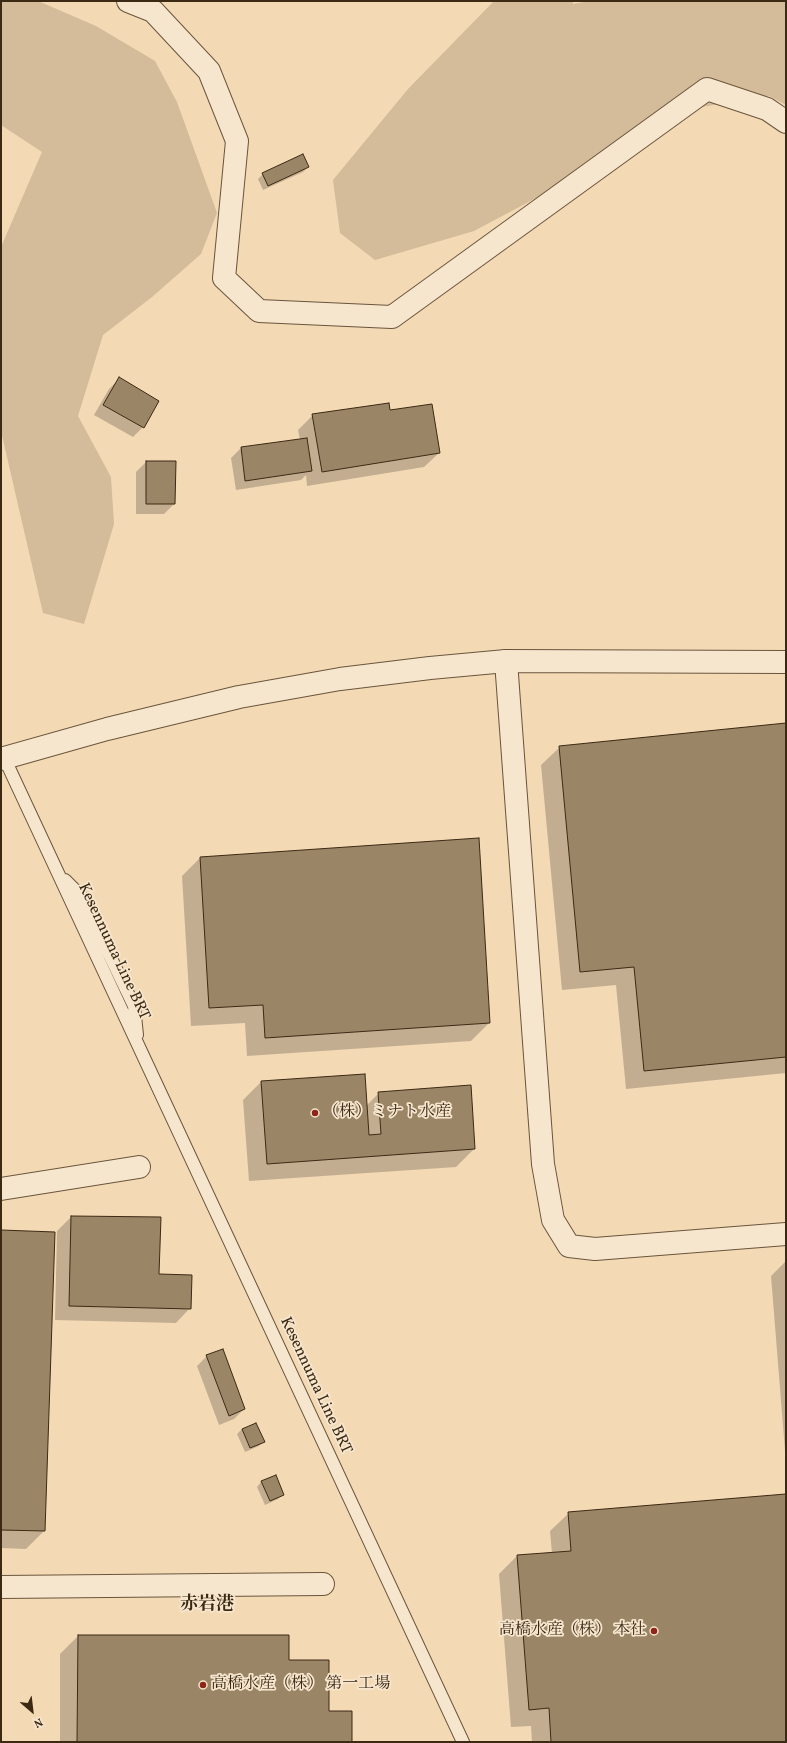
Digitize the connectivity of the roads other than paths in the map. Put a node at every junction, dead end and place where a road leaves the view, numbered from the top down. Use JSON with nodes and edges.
{"nodes":[{"id":1,"x":128,"y":1,"type":"edge"},
{"id":2,"x":786,"y":122,"type":"edge"},
{"id":3,"x":506,"y":661,"type":"junction"},
{"id":4,"x":786,"y":662,"type":"edge"},
{"id":5,"x":2,"y":756,"type":"edge"},
{"id":6,"x":139,"y":1167,"type":"dead end"},
{"id":7,"x":1,"y":1189,"type":"edge"},
{"id":8,"x":786,"y":1234,"type":"edge"},
{"id":9,"x":324,"y":1584,"type":"dead end"},
{"id":10,"x":1,"y":1586,"type":"edge"},
{"id":11,"x":463,"y":1742,"type":"edge"}],
"edges":[{"from":1,"to":2,"type":"street"},
{"from":3,"to":4,"type":"street"},
{"from":3,"to":5,"type":"street"},
{"from":3,"to":8,"type":"street"},
{"from":5,"to":11,"type":"lane","name":"Kesennuma Line BRT"},
{"from":6,"to":7,"type":"street"},
{"from":9,"to":10,"type":"street"}]}
